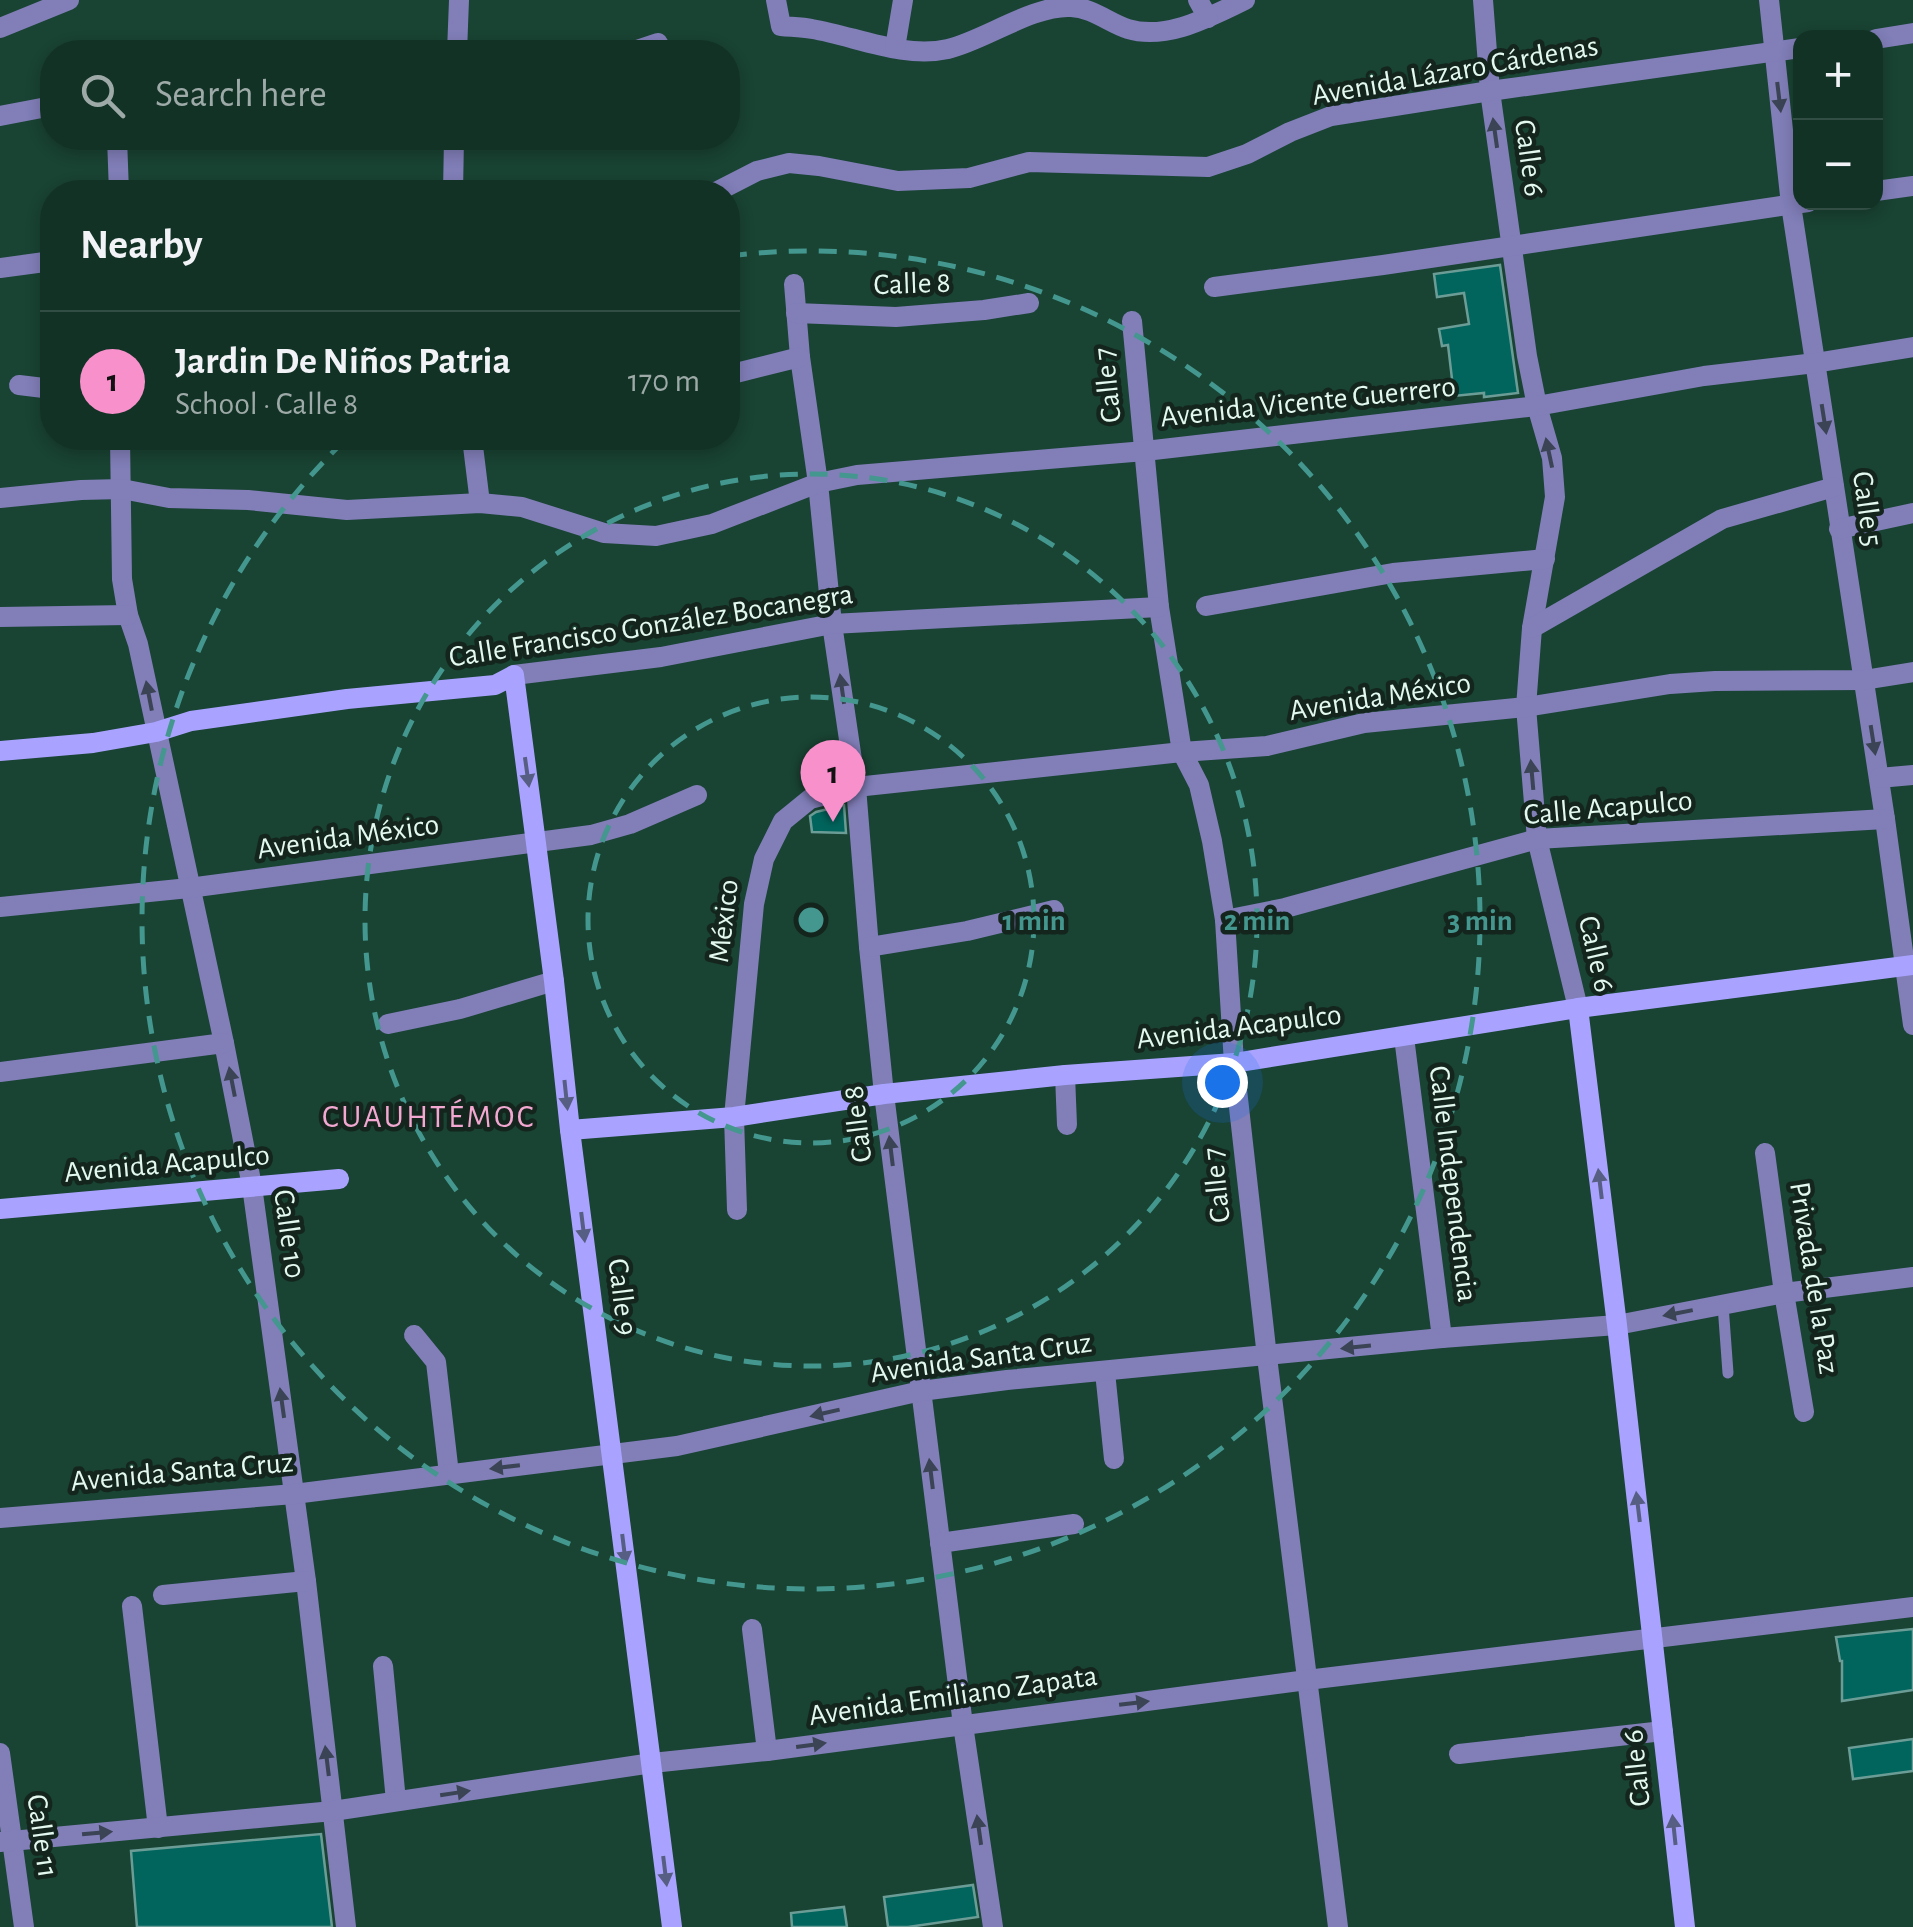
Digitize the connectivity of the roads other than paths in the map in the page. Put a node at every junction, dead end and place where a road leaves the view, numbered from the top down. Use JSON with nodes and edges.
{"nodes":[{"id":1,"x":69,"y":0,"type":"edge"},
{"id":2,"x":459,"y":0,"type":"edge"},
{"id":3,"x":776,"y":0,"type":"edge"},
{"id":4,"x":903,"y":0,"type":"edge"},
{"id":5,"x":1246,"y":0,"type":"edge"},
{"id":6,"x":1483,"y":0,"type":"edge"},
{"id":7,"x":1769,"y":0,"type":"edge"},
{"id":8,"x":1203,"y":9,"type":"edge"},
{"id":9,"x":0,"y":28,"type":"edge"},
{"id":10,"x":1913,"y":34,"type":"edge"},
{"id":11,"x":1883,"y":37,"type":"edge"},
{"id":12,"x":457,"y":40,"type":"edge"},
{"id":13,"x":894,"y":48,"type":"junction"},
{"id":14,"x":1793,"y":49,"type":"edge"},
{"id":15,"x":1773,"y":51,"type":"junction"},
{"id":16,"x":1490,"y":90,"type":"junction"},
{"id":17,"x":40,"y":108,"type":"edge"},
{"id":18,"x":0,"y":116,"type":"edge"},
{"id":19,"x":117,"y":150,"type":"edge"},
{"id":20,"x":454,"y":150,"type":"edge"},
{"id":21,"x":1793,"y":169,"type":"edge"},
{"id":22,"x":119,"y":180,"type":"edge"},
{"id":23,"x":453,"y":180,"type":"edge"},
{"id":24,"x":739,"y":180,"type":"edge"},
{"id":25,"x":1913,"y":186,"type":"edge"},
{"id":26,"x":1883,"y":190,"type":"edge"},
{"id":27,"x":1793,"y":205,"type":"edge"},
{"id":28,"x":1800,"y":210,"type":"edge"},
{"id":29,"x":1511,"y":245,"type":"junction"},
{"id":30,"x":40,"y":263,"type":"edge"},
{"id":31,"x":0,"y":268,"type":"edge"},
{"id":32,"x":794,"y":284,"type":"dead end"},
{"id":33,"x":1214,"y":287,"type":"dead end"},
{"id":34,"x":1029,"y":304,"type":"dead end"},
{"id":35,"x":796,"y":313,"type":"junction"},
{"id":36,"x":1132,"y":321,"type":"dead end"},
{"id":37,"x":1913,"y":347,"type":"edge"},
{"id":38,"x":800,"y":357,"type":"junction"},
{"id":39,"x":1816,"y":363,"type":"junction"},
{"id":40,"x":740,"y":372,"type":"edge"},
{"id":41,"x":19,"y":385,"type":"dead end"},
{"id":42,"x":40,"y":388,"type":"edge"},
{"id":43,"x":1537,"y":406,"type":"junction"},
{"id":44,"x":120,"y":450,"type":"edge"},
{"id":45,"x":473,"y":450,"type":"edge"},
{"id":46,"x":1145,"y":450,"type":"junction"},
{"id":47,"x":818,"y":483,"type":"junction"},
{"id":48,"x":1834,"y":487,"type":"junction"},
{"id":49,"x":122,"y":489,"type":"junction"},
{"id":50,"x":0,"y":498,"type":"edge"},
{"id":51,"x":480,"y":503,"type":"junction"},
{"id":52,"x":1913,"y":513,"type":"edge"},
{"id":53,"x":1840,"y":528,"type":"junction"},
{"id":54,"x":1544,"y":559,"type":"junction"},
{"id":55,"x":1206,"y":606,"type":"dead end"},
{"id":56,"x":1159,"y":607,"type":"junction"},
{"id":57,"x":128,"y":615,"type":"junction"},
{"id":58,"x":0,"y":617,"type":"edge"},
{"id":59,"x":832,"y":624,"type":"junction"},
{"id":60,"x":1532,"y":628,"type":"junction"},
{"id":61,"x":1913,"y":672,"type":"edge"},
{"id":62,"x":514,"y":676,"type":"junction"},
{"id":63,"x":1864,"y":680,"type":"junction"},
{"id":64,"x":1526,"y":707,"type":"junction"},
{"id":65,"x":156,"y":732,"type":"junction"},
{"id":66,"x":0,"y":751,"type":"edge"},
{"id":67,"x":1182,"y":752,"type":"junction"},
{"id":68,"x":1913,"y":774,"type":"edge"},
{"id":69,"x":1879,"y":778,"type":"junction"},
{"id":70,"x":856,"y":786,"type":"junction"},
{"id":71,"x":697,"y":796,"type":"dead end"},
{"id":72,"x":1885,"y":819,"type":"junction"},
{"id":73,"x":1538,"y":839,"type":"junction"},
{"id":74,"x":536,"y":842,"type":"junction"},
{"id":75,"x":189,"y":888,"type":"junction"},
{"id":76,"x":0,"y":907,"type":"edge"},
{"id":77,"x":1054,"y":910,"type":"dead end"},
{"id":78,"x":1224,"y":920,"type":"junction"},
{"id":79,"x":869,"y":947,"type":"junction"},
{"id":80,"x":1908,"y":965,"type":"edge"},
{"id":81,"x":554,"y":981,"type":"junction"},
{"id":82,"x":1578,"y":1008,"type":"junction"},
{"id":83,"x":388,"y":1024,"type":"dead end"},
{"id":84,"x":1913,"y":1025,"type":"edge"},
{"id":85,"x":1404,"y":1037,"type":"junction"},
{"id":86,"x":224,"y":1042,"type":"junction"},
{"id":87,"x":1234,"y":1063,"type":"junction"},
{"id":88,"x":0,"y":1072,"type":"edge"},
{"id":89,"x":1065,"y":1075,"type":"junction"},
{"id":90,"x":884,"y":1094,"type":"junction"},
{"id":91,"x":734,"y":1116,"type":"junction"},
{"id":92,"x":1067,"y":1125,"type":"dead end"},
{"id":93,"x":570,"y":1130,"type":"junction"},
{"id":94,"x":1765,"y":1153,"type":"dead end"},
{"id":95,"x":339,"y":1179,"type":"dead end"},
{"id":96,"x":252,"y":1186,"type":"junction"},
{"id":97,"x":0,"y":1208,"type":"edge"},
{"id":98,"x":736,"y":1210,"type":"dead end"},
{"id":99,"x":1913,"y":1277,"type":"edge"},
{"id":100,"x":1784,"y":1293,"type":"junction"},
{"id":101,"x":1723,"y":1305,"type":"junction"},
{"id":102,"x":1617,"y":1325,"type":"junction"},
{"id":103,"x":414,"y":1335,"type":"dead end"},
{"id":104,"x":1442,"y":1338,"type":"junction"},
{"id":105,"x":1267,"y":1356,"type":"junction"},
{"id":106,"x":1104,"y":1372,"type":"junction"},
{"id":107,"x":1728,"y":1373,"type":"dead end"},
{"id":108,"x":921,"y":1391,"type":"junction"},
{"id":109,"x":1804,"y":1412,"type":"dead end"},
{"id":110,"x":612,"y":1454,"type":"junction"},
{"id":111,"x":1114,"y":1459,"type":"dead end"},
{"id":112,"x":449,"y":1474,"type":"junction"},
{"id":113,"x":294,"y":1494,"type":"junction"},
{"id":114,"x":0,"y":1518,"type":"edge"},
{"id":115,"x":1074,"y":1524,"type":"dead end"},
{"id":116,"x":940,"y":1543,"type":"junction"},
{"id":117,"x":306,"y":1581,"type":"junction"},
{"id":118,"x":163,"y":1596,"type":"dead end"},
{"id":119,"x":132,"y":1606,"type":"dead end"},
{"id":120,"x":1913,"y":1606,"type":"edge"},
{"id":121,"x":752,"y":1629,"type":"dead end"},
{"id":122,"x":1653,"y":1639,"type":"junction"},
{"id":123,"x":383,"y":1666,"type":"dead end"},
{"id":124,"x":1307,"y":1680,"type":"junction"},
{"id":125,"x":964,"y":1725,"type":"junction"},
{"id":126,"x":1663,"y":1731,"type":"junction"},
{"id":127,"x":767,"y":1751,"type":"junction"},
{"id":128,"x":0,"y":1752,"type":"edge"},
{"id":129,"x":1459,"y":1754,"type":"dead end"},
{"id":130,"x":652,"y":1763,"type":"junction"},
{"id":131,"x":396,"y":1802,"type":"junction"},
{"id":132,"x":334,"y":1811,"type":"junction"},
{"id":133,"x":158,"y":1828,"type":"junction"},
{"id":134,"x":6,"y":1841,"type":"edge"},
{"id":135,"x":24,"y":1927,"type":"edge"},
{"id":136,"x":346,"y":1927,"type":"edge"},
{"id":137,"x":672,"y":1927,"type":"edge"},
{"id":138,"x":992,"y":1927,"type":"edge"},
{"id":139,"x":1338,"y":1927,"type":"edge"},
{"id":140,"x":1685,"y":1927,"type":"edge"}],
"edges":[{"from":1,"to":9,"type":"street"},
{"from":2,"to":12,"type":"street"},
{"from":3,"to":13,"type":"street"},
{"from":4,"to":13,"type":"street"},
{"from":5,"to":8,"type":"street"},
{"from":6,"to":16,"type":"street","name":"Calle 6"},
{"from":7,"to":15,"type":"street","name":"Calle 5"},
{"from":8,"to":13,"type":"street"},
{"from":10,"to":11,"type":"street"},
{"from":14,"to":15,"type":"street","name":"Avenida Lázaro Cárdenas"},
{"from":15,"to":16,"type":"street","name":"Avenida Lázaro Cárdenas"},
{"from":15,"to":21,"type":"street","name":"Calle 5","one_way":true},
{"from":16,"to":24,"type":"street","name":"Avenida Lázaro Cárdenas"},
{"from":29,"to":16,"type":"street","name":"Calle 6","one_way":true},
{"from":17,"to":18,"type":"street"},
{"from":19,"to":22,"type":"street"},
{"from":20,"to":23,"type":"street"},
{"from":25,"to":26,"type":"street"},
{"from":27,"to":29,"type":"street"},
{"from":28,"to":39,"type":"street","name":"Calle 5"},
{"from":29,"to":33,"type":"street"},
{"from":29,"to":43,"type":"street","name":"Calle 6"},
{"from":30,"to":31,"type":"street"},
{"from":32,"to":35,"type":"street","name":"Calle 8"},
{"from":34,"to":35,"type":"street","name":"Calle 8"},
{"from":35,"to":38,"type":"street","name":"Calle 8"},
{"from":36,"to":46,"type":"street","name":"Calle 7"},
{"from":37,"to":39,"type":"street","name":"Avenida Vicente Guerrero"},
{"from":38,"to":40,"type":"street"},
{"from":38,"to":47,"type":"street","name":"Calle 8"},
{"from":39,"to":43,"type":"street","name":"Avenida Vicente Guerrero"},
{"from":39,"to":48,"type":"street","name":"Calle 5","one_way":true},
{"from":41,"to":42,"type":"street"},
{"from":43,"to":46,"type":"street","name":"Avenida Vicente Guerrero"},
{"from":54,"to":43,"type":"street","name":"Calle 6","one_way":true},
{"from":44,"to":49,"type":"street","name":"Calle 10"},
{"from":45,"to":51,"type":"street"},
{"from":46,"to":47,"type":"street","name":"Avenida Vicente Guerrero"},
{"from":46,"to":56,"type":"street","name":"Calle 7"},
{"from":47,"to":51,"type":"street","name":"Avenida Vicente Guerrero"},
{"from":47,"to":59,"type":"street","name":"Calle 8"},
{"from":48,"to":53,"type":"street","name":"Calle 5"},
{"from":48,"to":60,"type":"street"},
{"from":49,"to":50,"type":"street","name":"Avenida Vicente Guerrero"},
{"from":49,"to":51,"type":"street","name":"Avenida Vicente Guerrero"},
{"from":49,"to":57,"type":"street","name":"Calle 10"},
{"from":52,"to":53,"type":"street"},
{"from":53,"to":63,"type":"street","name":"Calle 5"},
{"from":54,"to":55,"type":"street"},
{"from":54,"to":60,"type":"street","name":"Calle 6"},
{"from":56,"to":59,"type":"street","name":"Calle Francisco González Bocanegra"},
{"from":56,"to":67,"type":"street","name":"Calle 7"},
{"from":57,"to":58,"type":"street"},
{"from":65,"to":57,"type":"street","name":"Calle 10","one_way":true},
{"from":59,"to":62,"type":"street","name":"Calle Francisco González Bocanegra"},
{"from":70,"to":59,"type":"street","name":"Calle 8","one_way":true},
{"from":60,"to":64,"type":"street","name":"Calle 6"},
{"from":61,"to":63,"type":"street","name":"Avenida México"},
{"from":62,"to":65,"type":"street","name":"Calle Francisco González Bocanegra"},
{"from":62,"to":74,"type":"street","name":"Calle 9","one_way":true},
{"from":63,"to":64,"type":"street","name":"Avenida México"},
{"from":63,"to":69,"type":"street","name":"Calle 5","one_way":true},
{"from":64,"to":67,"type":"street","name":"Avenida México"},
{"from":73,"to":64,"type":"street","name":"Calle 6","one_way":true},
{"from":65,"to":66,"type":"street","name":"Calle Francisco González Bocanegra"},
{"from":65,"to":75,"type":"street","name":"Calle 10"},
{"from":67,"to":70,"type":"street","name":"Avenida México"},
{"from":67,"to":78,"type":"street","name":"Calle 7"},
{"from":68,"to":69,"type":"street"},
{"from":69,"to":72,"type":"street","name":"Calle 5"},
{"from":70,"to":79,"type":"street","name":"Calle 8"},
{"from":70,"to":91,"type":"street","name":"México"},
{"from":71,"to":74,"type":"street","name":"Avenida México"},
{"from":72,"to":73,"type":"street","name":"Calle Acapulco"},
{"from":72,"to":80,"type":"street","name":"Calle 5"},
{"from":73,"to":78,"type":"street","name":"Calle Acapulco"},
{"from":73,"to":82,"type":"street","name":"Calle 6"},
{"from":74,"to":75,"type":"street","name":"Avenida México"},
{"from":74,"to":81,"type":"street","name":"Calle 9"},
{"from":75,"to":76,"type":"street","name":"Avenida México"},
{"from":75,"to":86,"type":"street","name":"Calle 10"},
{"from":77,"to":79,"type":"street"},
{"from":78,"to":87,"type":"street","name":"Calle 7"},
{"from":79,"to":90,"type":"street","name":"Calle 8"},
{"from":80,"to":82,"type":"street","name":"Avenida Acapulco"},
{"from":80,"to":84,"type":"street","name":"Calle 5"},
{"from":81,"to":83,"type":"street"},
{"from":81,"to":93,"type":"street","name":"Calle 9","one_way":true},
{"from":82,"to":85,"type":"street","name":"Avenida Acapulco"},
{"from":102,"to":82,"type":"street","name":"Calle 6","one_way":true},
{"from":85,"to":87,"type":"street","name":"Avenida Acapulco"},
{"from":85,"to":104,"type":"street","name":"Calle Independencia"},
{"from":86,"to":88,"type":"street"},
{"from":96,"to":86,"type":"street","name":"Calle 10","one_way":true},
{"from":87,"to":89,"type":"street","name":"Avenida Acapulco"},
{"from":87,"to":105,"type":"street","name":"Calle 7"},
{"from":89,"to":90,"type":"street","name":"Avenida Acapulco"},
{"from":89,"to":92,"type":"street"},
{"from":90,"to":91,"type":"street","name":"Avenida Acapulco"},
{"from":108,"to":90,"type":"street","name":"Calle 8","one_way":true},
{"from":91,"to":93,"type":"street","name":"Avenida Acapulco"},
{"from":91,"to":98,"type":"street","name":"México"},
{"from":93,"to":110,"type":"street","name":"Calle 9","one_way":true},
{"from":94,"to":100,"type":"street","name":"Privada de la Paz"},
{"from":95,"to":96,"type":"street","name":"Avenida Acapulco"},
{"from":96,"to":97,"type":"street","name":"Avenida Acapulco"},
{"from":113,"to":96,"type":"street","name":"Calle 10","one_way":true},
{"from":99,"to":100,"type":"street","name":"Avenida Santa Cruz"},
{"from":100,"to":101,"type":"street","name":"Avenida Santa Cruz"},
{"from":100,"to":109,"type":"street","name":"Privada de la Paz"},
{"from":101,"to":102,"type":"street","name":"Avenida Santa Cruz","one_way":true},
{"from":101,"to":107,"type":"lane"},
{"from":102,"to":104,"type":"street","name":"Avenida Santa Cruz"},
{"from":122,"to":102,"type":"street","name":"Calle 6","one_way":true},
{"from":103,"to":112,"type":"street"},
{"from":104,"to":105,"type":"street","name":"Avenida Santa Cruz","one_way":true},
{"from":105,"to":106,"type":"street","name":"Avenida Santa Cruz"},
{"from":105,"to":124,"type":"street","name":"Calle 7"},
{"from":106,"to":108,"type":"street","name":"Avenida Santa Cruz"},
{"from":106,"to":111,"type":"street"},
{"from":108,"to":110,"type":"street","name":"Avenida Santa Cruz","one_way":true},
{"from":116,"to":108,"type":"street","name":"Calle 8","one_way":true},
{"from":110,"to":112,"type":"street","name":"Avenida Santa Cruz","one_way":true},
{"from":110,"to":130,"type":"street","name":"Calle 9","one_way":true},
{"from":112,"to":113,"type":"street","name":"Avenida Santa Cruz"},
{"from":113,"to":114,"type":"street","name":"Avenida Santa Cruz"},
{"from":113,"to":117,"type":"street","name":"Calle 10"},
{"from":115,"to":116,"type":"street"},
{"from":116,"to":125,"type":"street","name":"Calle 8"},
{"from":117,"to":118,"type":"street"},
{"from":132,"to":117,"type":"street","name":"Calle 10","one_way":true},
{"from":119,"to":133,"type":"street"},
{"from":120,"to":122,"type":"street","name":"Avenida Emiliano Zapata"},
{"from":121,"to":127,"type":"street"},
{"from":122,"to":124,"type":"street","name":"Avenida Emiliano Zapata"},
{"from":122,"to":126,"type":"street","name":"Calle 6"},
{"from":123,"to":131,"type":"street"},
{"from":125,"to":124,"type":"street","name":"Avenida Emiliano Zapata","one_way":true},
{"from":124,"to":139,"type":"street","name":"Calle 7"},
{"from":127,"to":125,"type":"street","name":"Avenida Emiliano Zapata","one_way":true},
{"from":138,"to":125,"type":"street","name":"Calle 8","one_way":true},
{"from":126,"to":129,"type":"street"},
{"from":140,"to":126,"type":"street","name":"Calle 6","one_way":true},
{"from":127,"to":130,"type":"street","name":"Avenida Emiliano Zapata"},
{"from":128,"to":134,"type":"street","name":"Calle 11"},
{"from":131,"to":130,"type":"street","name":"Avenida Emiliano Zapata","one_way":true},
{"from":130,"to":137,"type":"street","name":"Calle 9","one_way":true},
{"from":131,"to":132,"type":"street","name":"Avenida Emiliano Zapata"},
{"from":132,"to":133,"type":"street","name":"Avenida Emiliano Zapata"},
{"from":132,"to":136,"type":"street","name":"Calle 10"},
{"from":134,"to":133,"type":"street","name":"Avenida Emiliano Zapata","one_way":true},
{"from":134,"to":135,"type":"street","name":"Calle 11"}]}
